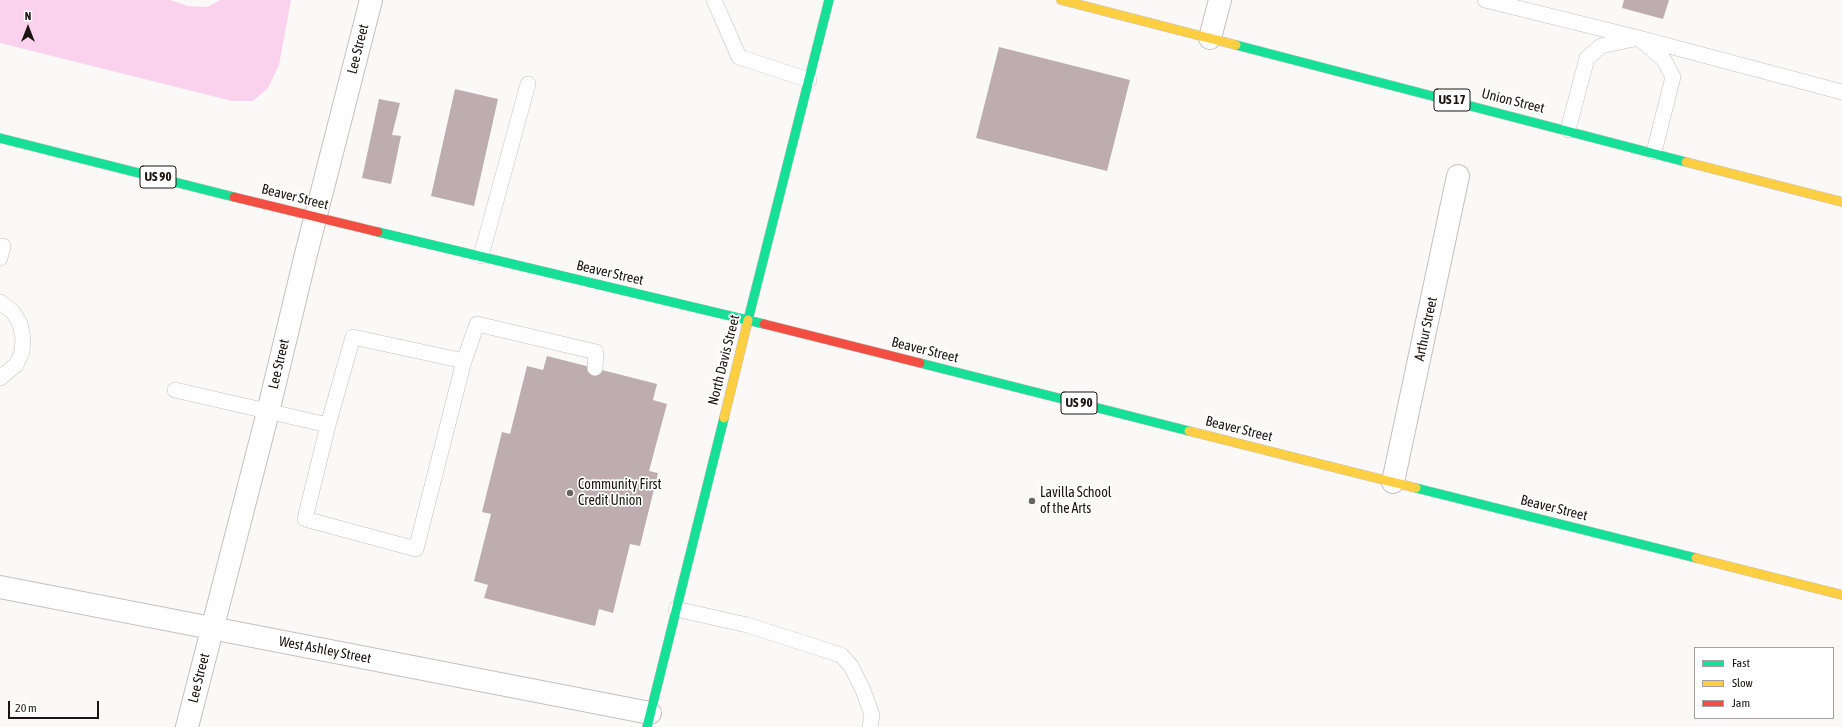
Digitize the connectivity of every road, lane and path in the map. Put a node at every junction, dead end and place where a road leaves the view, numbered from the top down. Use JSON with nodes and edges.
{"nodes":[{"id":1,"x":371,"y":0,"type":"edge"},
{"id":2,"x":714,"y":0,"type":"edge"},
{"id":3,"x":829,"y":0,"type":"edge"},
{"id":4,"x":1061,"y":0,"type":"edge"},
{"id":5,"x":1220,"y":0,"type":"edge"},
{"id":6,"x":1485,"y":0,"type":"edge"},
{"id":7,"x":1210,"y":38,"type":"junction"},
{"id":8,"x":1639,"y":38,"type":"junction"},
{"id":9,"x":809,"y":80,"type":"junction"},
{"id":10,"x":528,"y":84,"type":"dead end"},
{"id":11,"x":1842,"y":92,"type":"edge"},
{"id":12,"x":1568,"y":130,"type":"junction"},
{"id":13,"x":0,"y":138,"type":"edge"},
{"id":14,"x":1654,"y":152,"type":"junction"},
{"id":15,"x":1458,"y":176,"type":"dead end"},
{"id":16,"x":1842,"y":202,"type":"edge"},
{"id":17,"x":315,"y":217,"type":"junction"},
{"id":18,"x":481,"y":256,"type":"junction"},
{"id":19,"x":0,"y":302,"type":"edge"},
{"id":20,"x":748,"y":320,"type":"junction"},
{"id":21,"x":464,"y":361,"type":"junction"},
{"id":22,"x":595,"y":368,"type":"dead end"},
{"id":23,"x":0,"y":378,"type":"edge"},
{"id":24,"x":175,"y":390,"type":"dead end"},
{"id":25,"x":268,"y":412,"type":"junction"},
{"id":26,"x":328,"y":425,"type":"junction"},
{"id":27,"x":1393,"y":482,"type":"junction"},
{"id":28,"x":0,"y":587,"type":"edge"},
{"id":29,"x":1842,"y":595,"type":"edge"},
{"id":30,"x":676,"y":609,"type":"junction"},
{"id":31,"x":211,"y":628,"type":"junction"},
{"id":32,"x":648,"y":720,"type":"edge"},
{"id":33,"x":187,"y":727,"type":"edge"},
{"id":34,"x":870,"y":727,"type":"edge"}],
"edges":[{"from":1,"to":17,"type":"street","name":"Lee Street"},
{"from":2,"to":9,"type":"lane"},
{"from":3,"to":9,"type":"main road","name":"North Davis Street"},
{"from":4,"to":7,"type":"main road","name":"Union Street","number":"US 17"},
{"from":5,"to":7,"type":"street"},
{"from":6,"to":8,"type":"lane"},
{"from":7,"to":12,"type":"main road","name":"Union Street","number":"US 17"},
{"from":8,"to":11,"type":"lane"},
{"from":8,"to":12,"type":"lane"},
{"from":8,"to":14,"type":"lane"},
{"from":9,"to":20,"type":"main road","name":"North Davis Street"},
{"from":10,"to":18,"type":"lane"},
{"from":12,"to":14,"type":"main road","name":"Union Street","number":"US 17"},
{"from":13,"to":17,"type":"main road","name":"Beaver Street","number":"US 90"},
{"from":14,"to":16,"type":"main road","name":"Union Street","number":"US 17"},
{"from":15,"to":27,"type":"street","name":"Arthur Street"},
{"from":17,"to":18,"type":"main road","name":"Beaver Street","number":"US 90"},
{"from":17,"to":25,"type":"street","name":"Lee Street"},
{"from":18,"to":20,"type":"main road","name":"Beaver Street","number":"US 90"},
{"from":19,"to":23,"type":"lane"},
{"from":20,"to":27,"type":"main road","name":"Beaver Street","number":"US 90"},
{"from":20,"to":30,"type":"main road","name":"North Davis Street"},
{"from":21,"to":22,"type":"lane"},
{"from":21,"to":26,"type":"lane"},
{"from":21,"to":26,"type":"lane"},
{"from":24,"to":25,"type":"lane"},
{"from":25,"to":26,"type":"lane"},
{"from":25,"to":31,"type":"street","name":"Lee Street"},
{"from":27,"to":29,"type":"main road","name":"Beaver Street","number":"US 90"},
{"from":28,"to":31,"type":"street","name":"West Ashley Street"},
{"from":30,"to":32,"type":"main road","name":"North Davis Street"},
{"from":30,"to":34,"type":"lane"},
{"from":31,"to":32,"type":"street","name":"West Ashley Street"},
{"from":31,"to":33,"type":"street","name":"Lee Street"}]}
